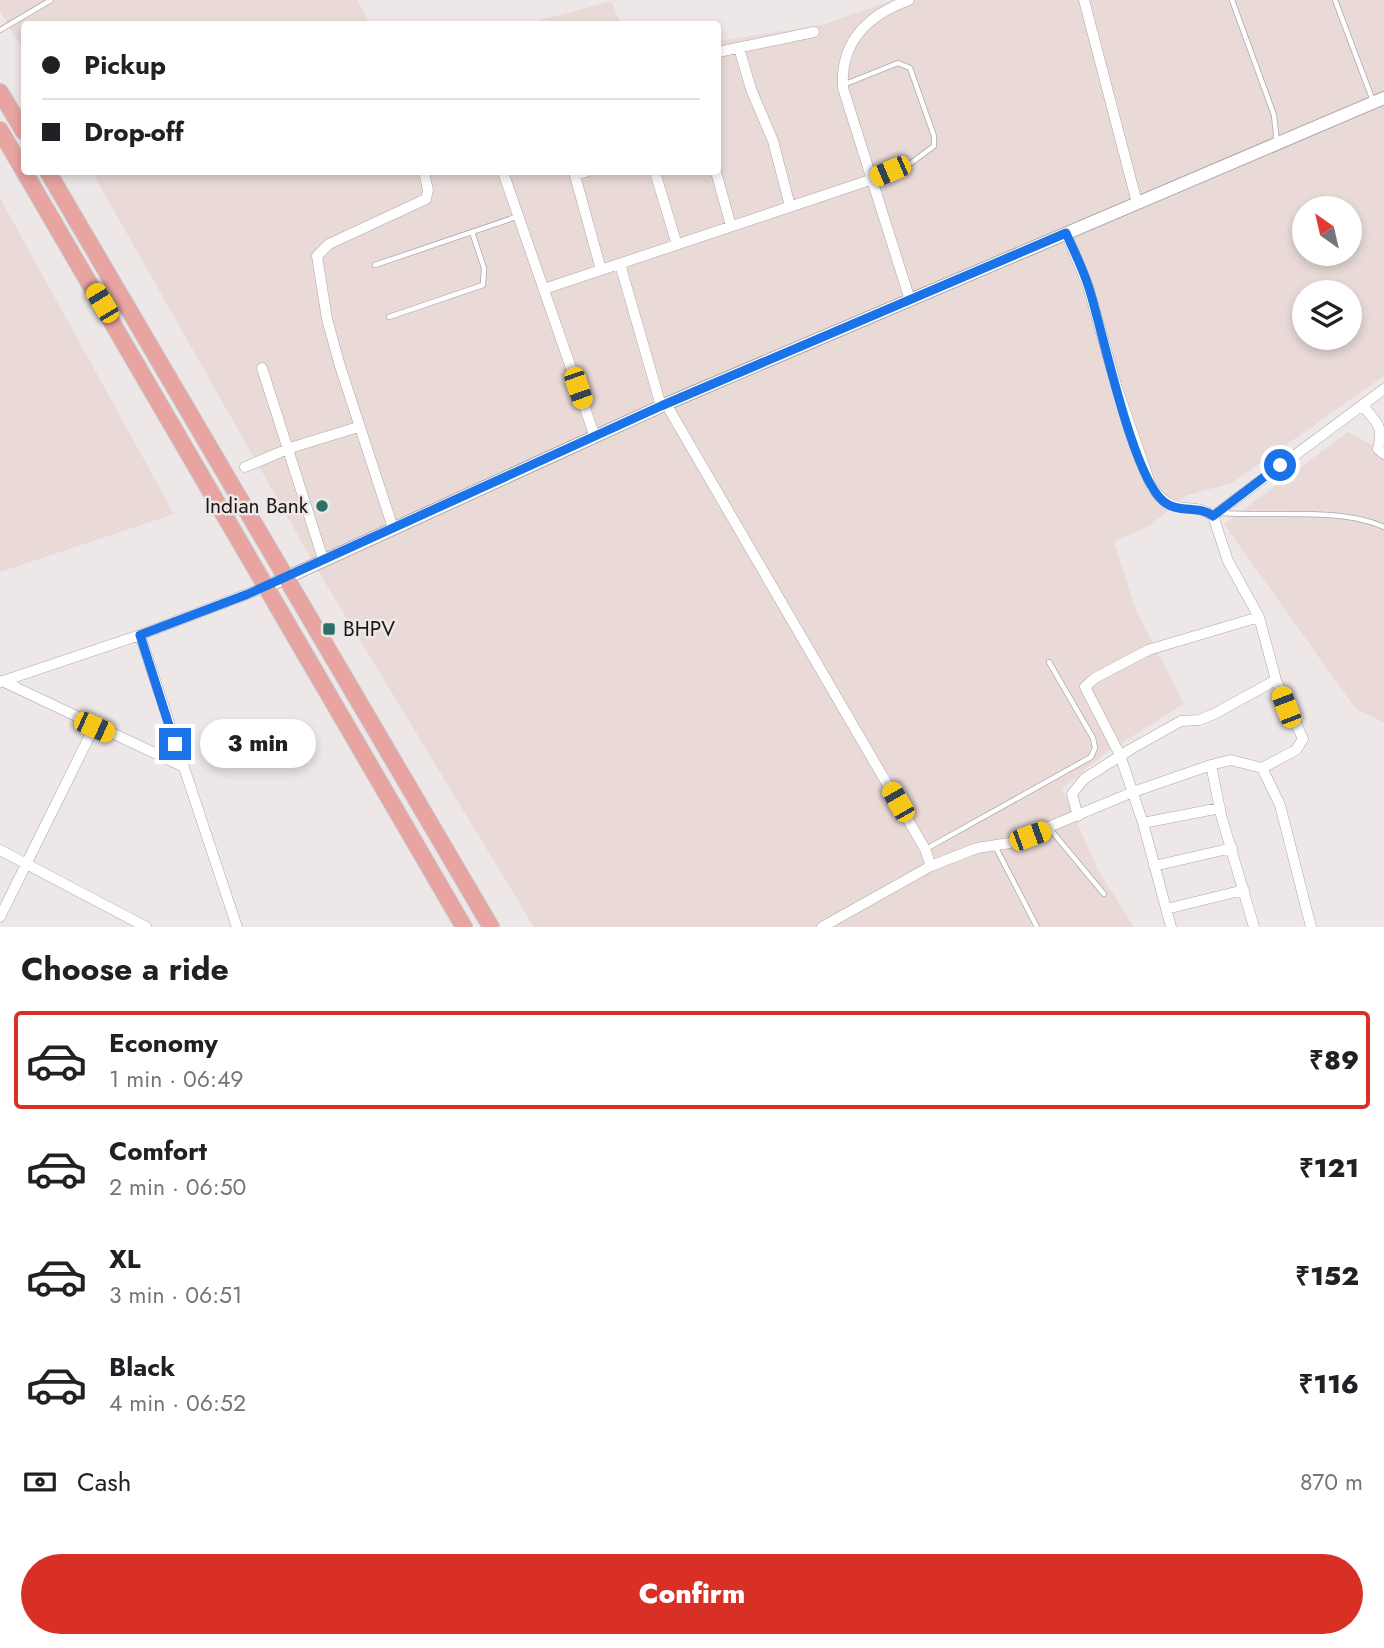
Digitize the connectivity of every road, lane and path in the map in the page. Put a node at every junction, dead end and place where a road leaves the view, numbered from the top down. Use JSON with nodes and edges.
{"nodes":[{"id":1,"x":51,"y":0,"type":"edge"},
{"id":2,"x":909,"y":0,"type":"edge"},
{"id":3,"x":1084,"y":0,"type":"edge"},
{"id":4,"x":1232,"y":0,"type":"edge"},
{"id":5,"x":1335,"y":0,"type":"edge"},
{"id":6,"x":0,"y":30,"type":"edge"},
{"id":7,"x":814,"y":32,"type":"dead end"},
{"id":8,"x":739,"y":48,"type":"junction"},
{"id":9,"x":721,"y":51,"type":"edge"},
{"id":10,"x":843,"y":85,"type":"junction"},
{"id":11,"x":0,"y":92,"type":"edge"},
{"id":12,"x":1378,"y":100,"type":"edge"},
{"id":13,"x":21,"y":127,"type":"edge"},
{"id":14,"x":0,"y":130,"type":"edge"},
{"id":15,"x":1278,"y":144,"type":"junction"},
{"id":16,"x":21,"y":166,"type":"edge"},
{"id":17,"x":26,"y":175,"type":"edge"},
{"id":18,"x":50,"y":175,"type":"edge"},
{"id":19,"x":425,"y":175,"type":"edge"},
{"id":20,"x":504,"y":175,"type":"edge"},
{"id":21,"x":578,"y":175,"type":"edge"},
{"id":22,"x":656,"y":175,"type":"edge"},
{"id":23,"x":717,"y":175,"type":"edge"},
{"id":24,"x":870,"y":180,"type":"junction"},
{"id":25,"x":1137,"y":203,"type":"junction"},
{"id":26,"x":790,"y":206,"type":"junction"},
{"id":27,"x":519,"y":216,"type":"junction"},
{"id":28,"x":731,"y":226,"type":"junction"},
{"id":29,"x":471,"y":232,"type":"junction"},
{"id":30,"x":1066,"y":233,"type":"junction"},
{"id":31,"x":677,"y":245,"type":"junction"},
{"id":32,"x":620,"y":264,"type":"junction"},
{"id":33,"x":375,"y":265,"type":"dead end"},
{"id":34,"x":601,"y":270,"type":"junction"},
{"id":35,"x":544,"y":289,"type":"junction"},
{"id":36,"x":910,"y":300,"type":"junction"},
{"id":37,"x":389,"y":317,"type":"dead end"},
{"id":38,"x":262,"y":368,"type":"dead end"},
{"id":39,"x":1384,"y":389,"type":"edge"},
{"id":40,"x":663,"y":405,"type":"junction"},
{"id":41,"x":1363,"y":406,"type":"junction"},
{"id":42,"x":358,"y":427,"type":"junction"},
{"id":43,"x":1383,"y":432,"type":"edge"},
{"id":44,"x":595,"y":437,"type":"junction"},
{"id":45,"x":290,"y":448,"type":"junction"},
{"id":46,"x":1384,"y":454,"type":"edge"},
{"id":47,"x":245,"y":467,"type":"dead end"},
{"id":48,"x":1214,"y":514,"type":"junction"},
{"id":49,"x":1384,"y":527,"type":"edge"},
{"id":50,"x":393,"y":528,"type":"junction"},
{"id":51,"x":323,"y":559,"type":"junction"},
{"id":52,"x":285,"y":578,"type":"junction"},
{"id":53,"x":268,"y":586,"type":"junction"},
{"id":54,"x":1259,"y":617,"type":"junction"},
{"id":55,"x":140,"y":635,"type":"junction"},
{"id":56,"x":1049,"y":662,"type":"dead end"},
{"id":57,"x":1276,"y":680,"type":"junction"},
{"id":58,"x":1,"y":681,"type":"edge"},
{"id":59,"x":94,"y":727,"type":"junction"},
{"id":60,"x":1120,"y":755,"type":"junction"},
{"id":61,"x":1211,"y":765,"type":"junction"},
{"id":62,"x":182,"y":766,"type":"junction"},
{"id":63,"x":1262,"y":768,"type":"junction"},
{"id":64,"x":1133,"y":792,"type":"junction"},
{"id":65,"x":1220,"y":808,"type":"junction"},
{"id":66,"x":1077,"y":816,"type":"junction"},
{"id":67,"x":1143,"y":823,"type":"junction"},
{"id":68,"x":1049,"y":828,"type":"junction"},
{"id":69,"x":994,"y":845,"type":"junction"},
{"id":70,"x":1232,"y":848,"type":"junction"},
{"id":71,"x":925,"y":849,"type":"junction"},
{"id":72,"x":0,"y":850,"type":"edge"},
{"id":73,"x":27,"y":864,"type":"junction"},
{"id":74,"x":931,"y":866,"type":"junction"},
{"id":75,"x":1154,"y":866,"type":"junction"},
{"id":76,"x":1244,"y":890,"type":"junction"},
{"id":77,"x":1104,"y":894,"type":"dead end"},
{"id":78,"x":1166,"y":909,"type":"junction"},
{"id":79,"x":0,"y":917,"type":"edge"},
{"id":80,"x":146,"y":927,"type":"edge"},
{"id":81,"x":237,"y":927,"type":"edge"},
{"id":82,"x":464,"y":927,"type":"edge"},
{"id":83,"x":491,"y":927,"type":"edge"},
{"id":84,"x":822,"y":927,"type":"edge"},
{"id":85,"x":1037,"y":927,"type":"edge"},
{"id":86,"x":1171,"y":927,"type":"edge"},
{"id":87,"x":1254,"y":927,"type":"edge"},
{"id":88,"x":1311,"y":927,"type":"edge"}],
"edges":[{"from":1,"to":6,"type":"lane"},
{"from":2,"to":10,"type":"street"},
{"from":3,"to":25,"type":"street"},
{"from":4,"to":15,"type":"lane"},
{"from":5,"to":12,"type":"lane"},
{"from":7,"to":8,"type":"street"},
{"from":8,"to":9,"type":"street"},
{"from":8,"to":26,"type":"street"},
{"from":10,"to":24,"type":"street"},
{"from":10,"to":24,"type":"lane"},
{"from":11,"to":13,"type":"main road"},
{"from":12,"to":15,"type":"street"},
{"from":14,"to":16,"type":"main road"},
{"from":15,"to":25,"type":"street"},
{"from":17,"to":53,"type":"main road"},
{"from":18,"to":52,"type":"main road"},
{"from":19,"to":42,"type":"street"},
{"from":20,"to":27,"type":"street"},
{"from":21,"to":34,"type":"street"},
{"from":22,"to":31,"type":"street"},
{"from":23,"to":28,"type":"street"},
{"from":24,"to":26,"type":"street"},
{"from":24,"to":36,"type":"street"},
{"from":25,"to":30,"type":"street"},
{"from":26,"to":28,"type":"street"},
{"from":27,"to":29,"type":"lane"},
{"from":27,"to":35,"type":"street"},
{"from":28,"to":31,"type":"street"},
{"from":29,"to":33,"type":"lane"},
{"from":29,"to":37,"type":"lane"},
{"from":30,"to":36,"type":"street"},
{"from":30,"to":48,"type":"street"},
{"from":31,"to":32,"type":"street"},
{"from":32,"to":34,"type":"street"},
{"from":32,"to":40,"type":"street"},
{"from":34,"to":35,"type":"street"},
{"from":35,"to":44,"type":"street"},
{"from":36,"to":40,"type":"street"},
{"from":38,"to":45,"type":"street"},
{"from":39,"to":41,"type":"street"},
{"from":40,"to":44,"type":"street"},
{"from":40,"to":71,"type":"street"},
{"from":41,"to":43,"type":"street"},
{"from":41,"to":48,"type":"street"},
{"from":42,"to":45,"type":"street"},
{"from":42,"to":50,"type":"street"},
{"from":43,"to":46,"type":"street"},
{"from":44,"to":50,"type":"street"},
{"from":45,"to":47,"type":"street"},
{"from":45,"to":51,"type":"street"},
{"from":48,"to":49,"type":"lane"},
{"from":48,"to":54,"type":"street"},
{"from":50,"to":51,"type":"street"},
{"from":51,"to":52,"type":"street"},
{"from":52,"to":53,"type":"street"},
{"from":52,"to":83,"type":"main road"},
{"from":53,"to":55,"type":"street"},
{"from":53,"to":82,"type":"main road"},
{"from":54,"to":57,"type":"street"},
{"from":54,"to":60,"type":"street"},
{"from":55,"to":58,"type":"street"},
{"from":55,"to":62,"type":"street"},
{"from":56,"to":71,"type":"lane"},
{"from":57,"to":60,"type":"street"},
{"from":57,"to":63,"type":"street"},
{"from":58,"to":59,"type":"street"},
{"from":59,"to":62,"type":"street"},
{"from":59,"to":73,"type":"street"},
{"from":60,"to":64,"type":"street"},
{"from":60,"to":66,"type":"street"},
{"from":61,"to":63,"type":"street"},
{"from":61,"to":64,"type":"street"},
{"from":61,"to":65,"type":"street"},
{"from":62,"to":81,"type":"street"},
{"from":63,"to":88,"type":"street"},
{"from":64,"to":66,"type":"street"},
{"from":64,"to":67,"type":"street"},
{"from":65,"to":67,"type":"street"},
{"from":65,"to":70,"type":"street"},
{"from":66,"to":68,"type":"street"},
{"from":67,"to":75,"type":"street"},
{"from":68,"to":69,"type":"street"},
{"from":68,"to":77,"type":"lane"},
{"from":69,"to":74,"type":"street"},
{"from":69,"to":85,"type":"lane"},
{"from":70,"to":75,"type":"street"},
{"from":70,"to":76,"type":"street"},
{"from":71,"to":74,"type":"street"},
{"from":72,"to":73,"type":"street"},
{"from":73,"to":79,"type":"street"},
{"from":73,"to":80,"type":"street"},
{"from":74,"to":84,"type":"street"},
{"from":75,"to":78,"type":"street"},
{"from":76,"to":78,"type":"street"},
{"from":76,"to":87,"type":"street"},
{"from":78,"to":86,"type":"street"}]}
